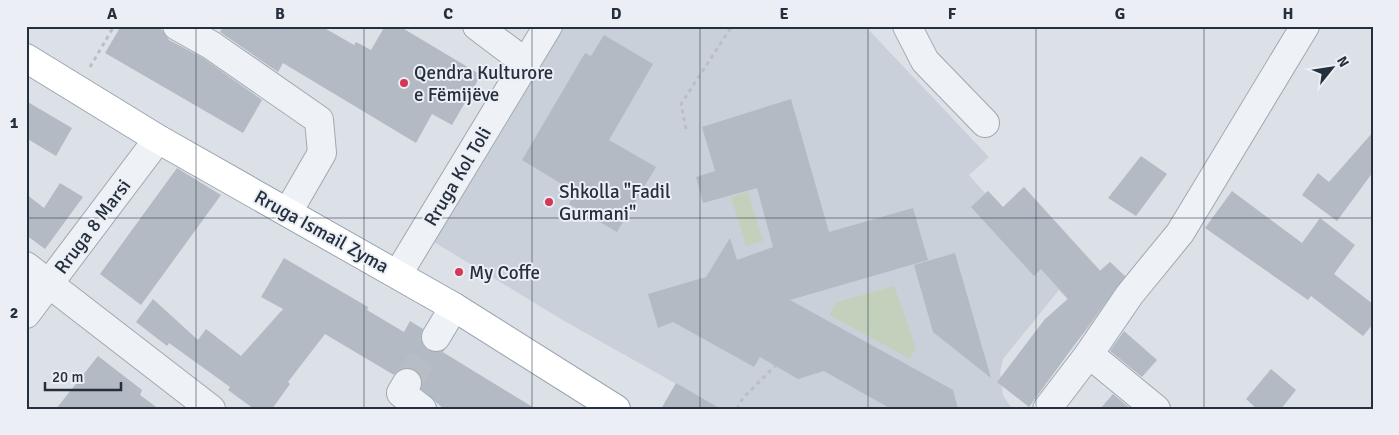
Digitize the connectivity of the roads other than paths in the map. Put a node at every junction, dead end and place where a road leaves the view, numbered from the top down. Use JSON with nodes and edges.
{"nodes":[{"id":1,"x":177,"y":26,"type":"edge"},
{"id":2,"x":477,"y":26,"type":"edge"},
{"id":3,"x":548,"y":26,"type":"edge"},
{"id":4,"x":907,"y":26,"type":"edge"},
{"id":5,"x":1305,"y":26,"type":"edge"},
{"id":6,"x":208,"y":35,"type":"edge"},
{"id":7,"x":26,"y":58,"type":"edge"},
{"id":8,"x":526,"y":63,"type":"junction"},
{"id":9,"x":985,"y":123,"type":"dead end"},
{"id":10,"x":158,"y":139,"type":"junction"},
{"id":11,"x":288,"y":212,"type":"junction"},
{"id":12,"x":26,"y":266,"type":"edge"},
{"id":13,"x":398,"y":274,"type":"junction"},
{"id":14,"x":48,"y":283,"type":"junction"},
{"id":15,"x":454,"y":307,"type":"junction"},
{"id":16,"x":26,"y":314,"type":"edge"},
{"id":17,"x":436,"y":337,"type":"tunnel mouth"},
{"id":18,"x":1089,"y":354,"type":"junction"},
{"id":19,"x":407,"y":383,"type":"dead end"},
{"id":20,"x":211,"y":409,"type":"edge"},
{"id":21,"x":422,"y":409,"type":"edge"},
{"id":22,"x":616,"y":409,"type":"edge"},
{"id":23,"x":1047,"y":409,"type":"edge"},
{"id":24,"x":1156,"y":409,"type":"edge"}],
"edges":[{"from":1,"to":6,"type":"street"},
{"from":2,"to":8,"type":"street"},
{"from":3,"to":8,"type":"street","name":"Rruga Kol Toli"},
{"from":4,"to":9,"type":"street"},
{"from":5,"to":18,"type":"street"},
{"from":6,"to":11,"type":"street"},
{"from":7,"to":10,"type":"main road","name":"Rruga Ismail Zyma"},
{"from":8,"to":13,"type":"street","name":"Rruga Kol Toli"},
{"from":10,"to":11,"type":"main road","name":"Rruga Ismail Zyma"},
{"from":10,"to":14,"type":"street","name":"Rruga 8 Marsi"},
{"from":11,"to":13,"type":"main road","name":"Rruga Ismail Zyma"},
{"from":12,"to":14,"type":"street"},
{"from":13,"to":15,"type":"main road","name":"Rruga Ismail Zyma"},
{"from":14,"to":16,"type":"street","name":"Rruga 8 Marsi"},
{"from":14,"to":20,"type":"street"},
{"from":15,"to":17,"type":"street"},
{"from":15,"to":22,"type":"main road","name":"Rruga Ismail Zyma"},
{"from":18,"to":23,"type":"street"},
{"from":18,"to":24,"type":"street"},
{"from":19,"to":21,"type":"street"}]}
